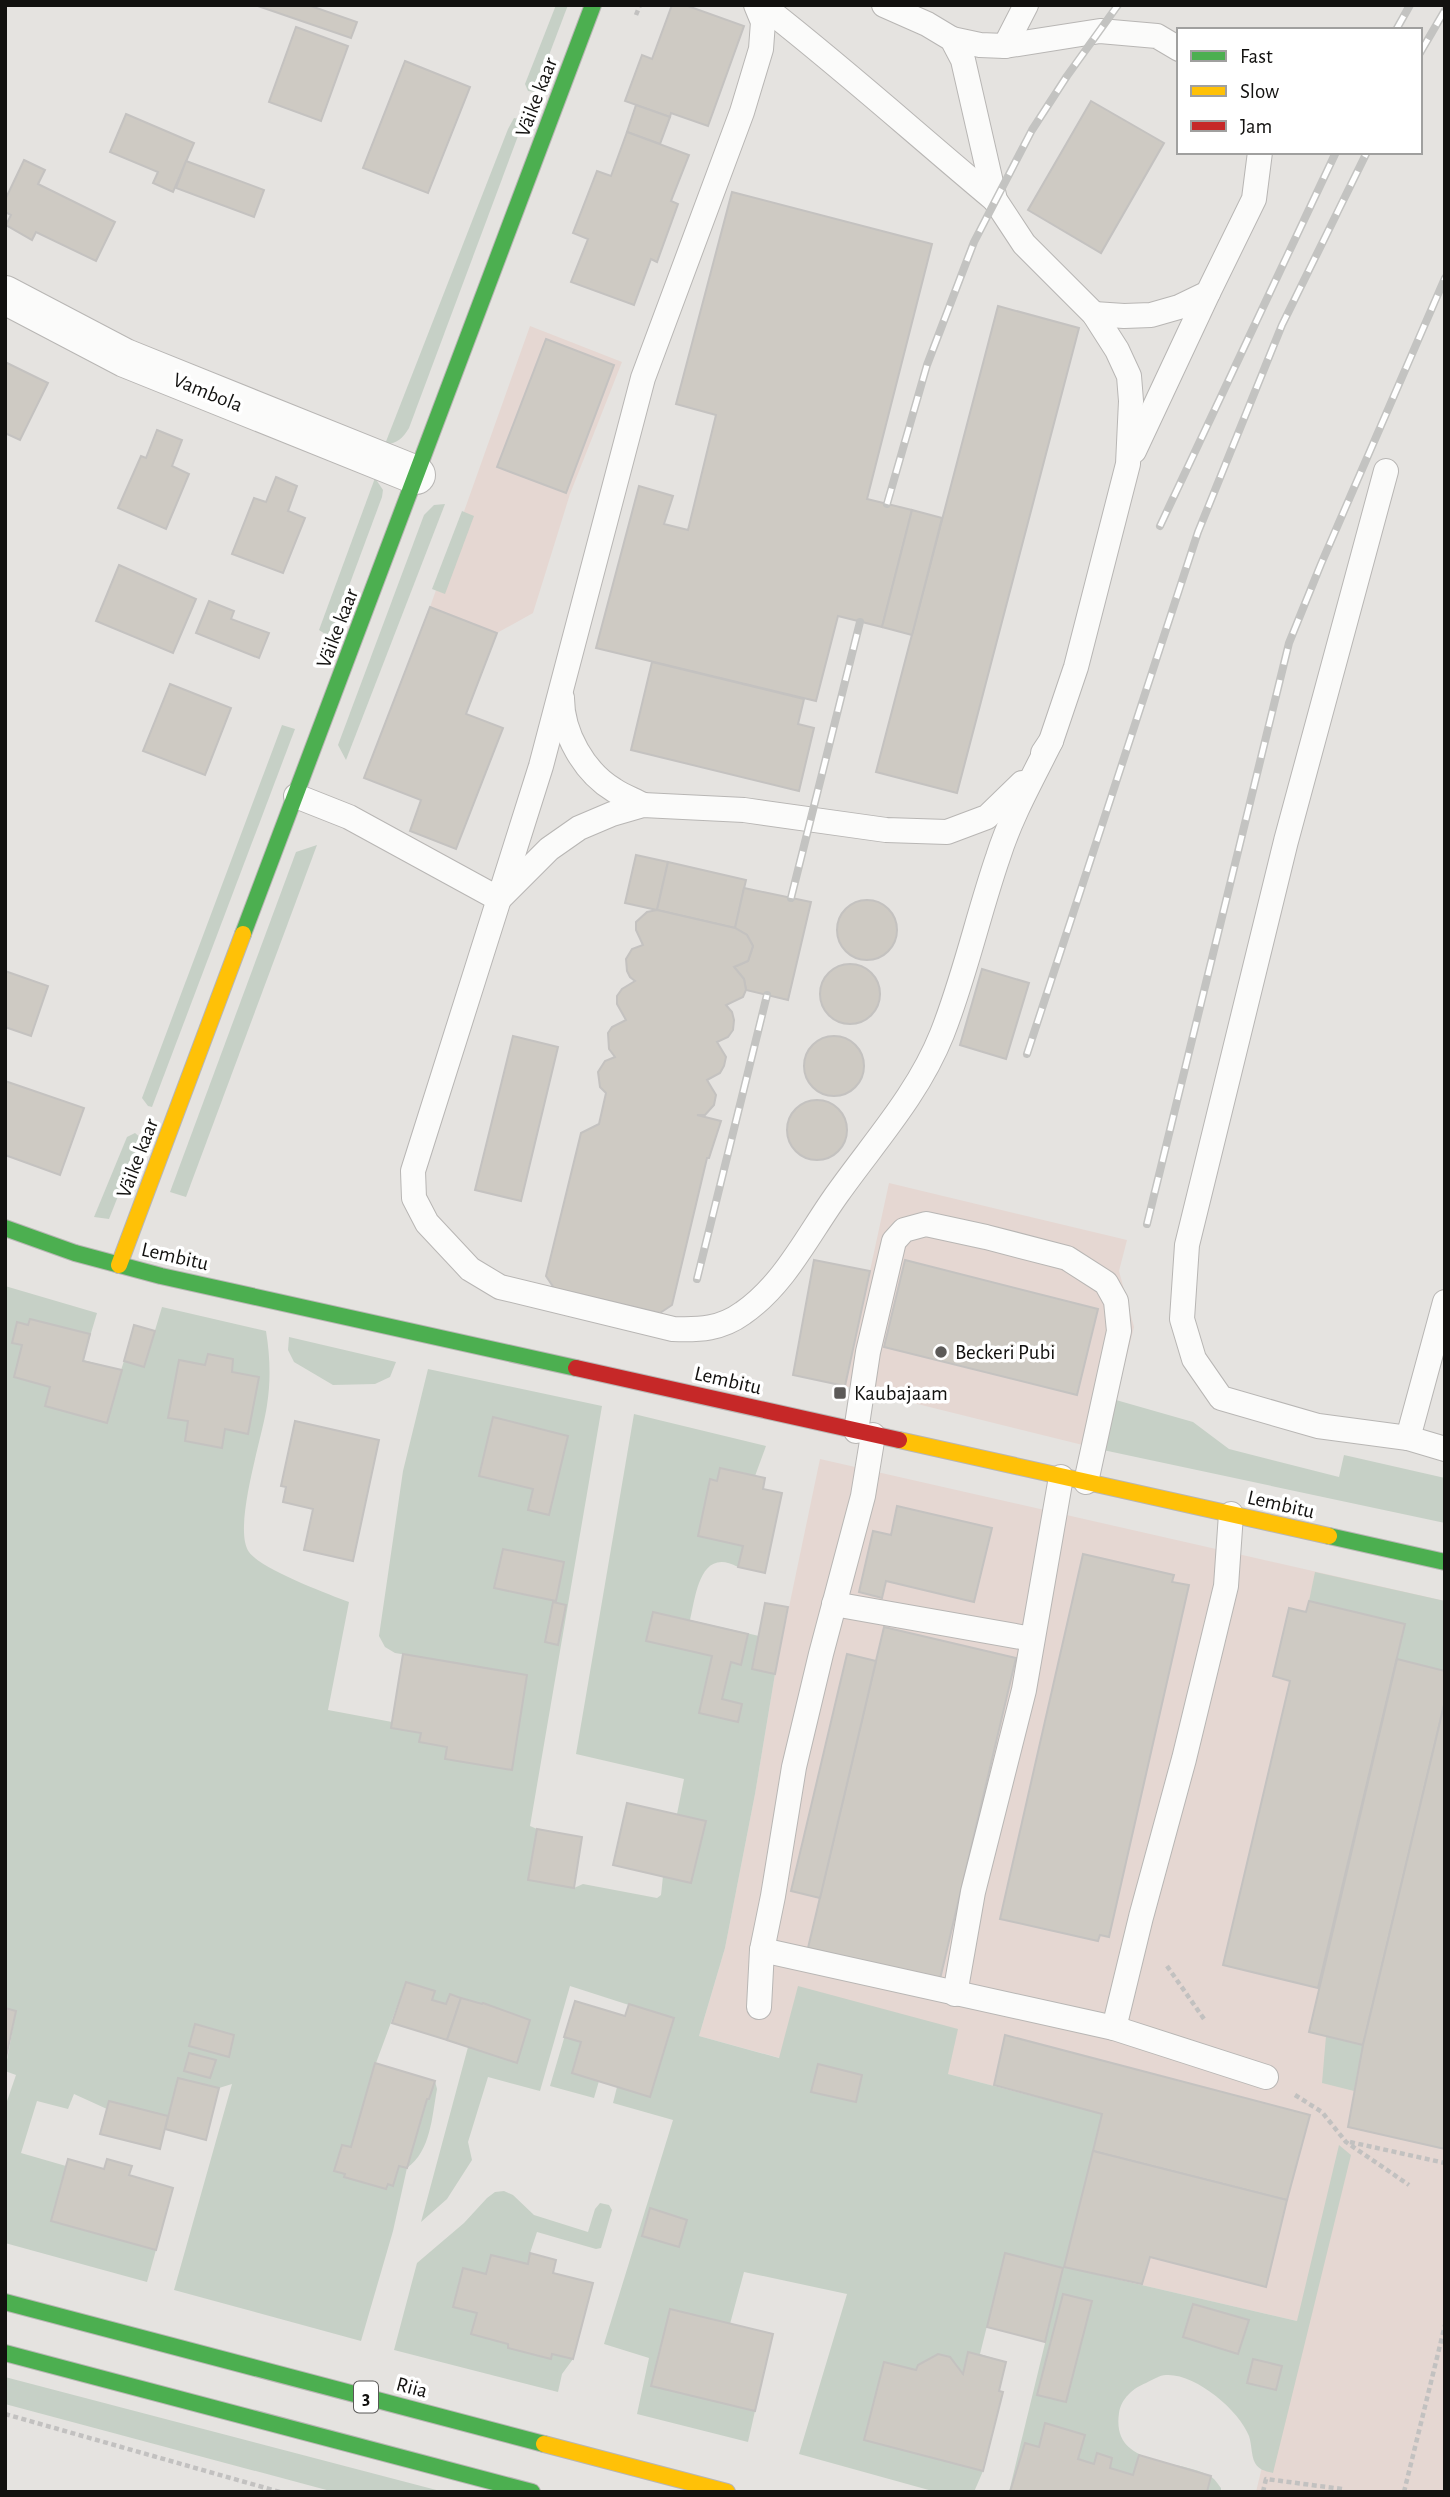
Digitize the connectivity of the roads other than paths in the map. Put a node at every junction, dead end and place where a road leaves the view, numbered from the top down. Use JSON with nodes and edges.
{"nodes":[{"id":1,"x":593,"y":5,"type":"edge"},
{"id":2,"x":756,"y":5,"type":"edge"},
{"id":3,"x":762,"y":5,"type":"edge"},
{"id":4,"x":884,"y":5,"type":"edge"},
{"id":5,"x":1026,"y":5,"type":"edge"},
{"id":6,"x":952,"y":39,"type":"junction"},
{"id":7,"x":1005,"y":46,"type":"junction"},
{"id":8,"x":1177,"y":48,"type":"edge"},
{"id":9,"x":1260,"y":154,"type":"edge"},
{"id":10,"x":995,"y":200,"type":"junction"},
{"id":11,"x":1208,"y":293,"type":"junction"},
{"id":12,"x":5,"y":295,"type":"edge"},
{"id":13,"x":1094,"y":314,"type":"junction"},
{"id":14,"x":1128,"y":464,"type":"junction"},
{"id":15,"x":1386,"y":471,"type":"dead end"},
{"id":16,"x":416,"y":475,"type":"junction"},
{"id":17,"x":562,"y":685,"type":"junction"},
{"id":18,"x":1051,"y":741,"type":"junction"},
{"id":19,"x":296,"y":796,"type":"junction"},
{"id":20,"x":643,"y":805,"type":"junction"},
{"id":21,"x":499,"y":899,"type":"junction"},
{"id":22,"x":5,"y":1228,"type":"edge"},
{"id":23,"x":119,"y":1265,"type":"junction"},
{"id":24,"x":1445,"y":1302,"type":"edge"},
{"id":25,"x":865,"y":1433,"type":"junction"},
{"id":26,"x":1408,"y":1438,"type":"junction"},
{"id":27,"x":1445,"y":1449,"type":"edge"},
{"id":28,"x":1061,"y":1477,"type":"junction"},
{"id":29,"x":1086,"y":1482,"type":"junction"},
{"id":30,"x":1231,"y":1514,"type":"junction"},
{"id":31,"x":1445,"y":1562,"type":"edge"},
{"id":32,"x":834,"y":1604,"type":"junction"},
{"id":33,"x":1032,"y":1639,"type":"junction"},
{"id":34,"x":762,"y":1950,"type":"junction"},
{"id":35,"x":956,"y":1994,"type":"junction"},
{"id":36,"x":759,"y":2007,"type":"dead end"},
{"id":37,"x":1114,"y":2028,"type":"junction"},
{"id":38,"x":1266,"y":2077,"type":"dead end"},
{"id":39,"x":5,"y":2302,"type":"edge"},
{"id":40,"x":5,"y":2353,"type":"edge"},
{"id":41,"x":532,"y":2492,"type":"edge"},
{"id":42,"x":727,"y":2492,"type":"edge"}],
"edges":[{"from":1,"to":16,"type":"main road","name":"Väike kaar"},
{"from":2,"to":17,"type":"lane"},
{"from":3,"to":10,"type":"lane"},
{"from":4,"to":6,"type":"lane"},
{"from":5,"to":7,"type":"lane"},
{"from":6,"to":7,"type":"lane"},
{"from":6,"to":10,"type":"lane"},
{"from":7,"to":8,"type":"lane"},
{"from":9,"to":11,"type":"lane"},
{"from":10,"to":13,"type":"lane"},
{"from":11,"to":13,"type":"lane"},
{"from":11,"to":14,"type":"lane"},
{"from":12,"to":16,"type":"street","name":"Vambola"},
{"from":13,"to":14,"type":"lane"},
{"from":14,"to":18,"type":"lane"},
{"from":15,"to":26,"type":"lane"},
{"from":16,"to":19,"type":"main road","name":"Väike kaar"},
{"from":17,"to":20,"type":"lane"},
{"from":17,"to":21,"type":"lane"},
{"from":18,"to":20,"type":"lane"},
{"from":18,"to":21,"type":"lane"},
{"from":19,"to":21,"type":"lane"},
{"from":19,"to":23,"type":"main road","name":"Väike kaar"},
{"from":20,"to":21,"type":"lane"},
{"from":22,"to":23,"type":"main road","name":"Lembitu"},
{"from":23,"to":25,"type":"main road","name":"Lembitu"},
{"from":24,"to":26,"type":"lane"},
{"from":25,"to":28,"type":"main road","name":"Lembitu"},
{"from":25,"to":29,"type":"lane"},
{"from":25,"to":32,"type":"lane"},
{"from":26,"to":27,"type":"lane"},
{"from":28,"to":29,"type":"main road","name":"Lembitu"},
{"from":28,"to":33,"type":"lane"},
{"from":29,"to":30,"type":"main road","name":"Lembitu"},
{"from":30,"to":31,"type":"main road","name":"Lembitu"},
{"from":30,"to":37,"type":"lane"},
{"from":32,"to":33,"type":"lane"},
{"from":32,"to":34,"type":"lane"},
{"from":33,"to":35,"type":"lane"},
{"from":34,"to":35,"type":"lane"},
{"from":34,"to":36,"type":"lane"},
{"from":35,"to":37,"type":"lane"},
{"from":37,"to":38,"type":"lane"},
{"from":39,"to":42,"type":"main road","name":"Riia","number":"3"},
{"from":40,"to":41,"type":"main road"}]}
